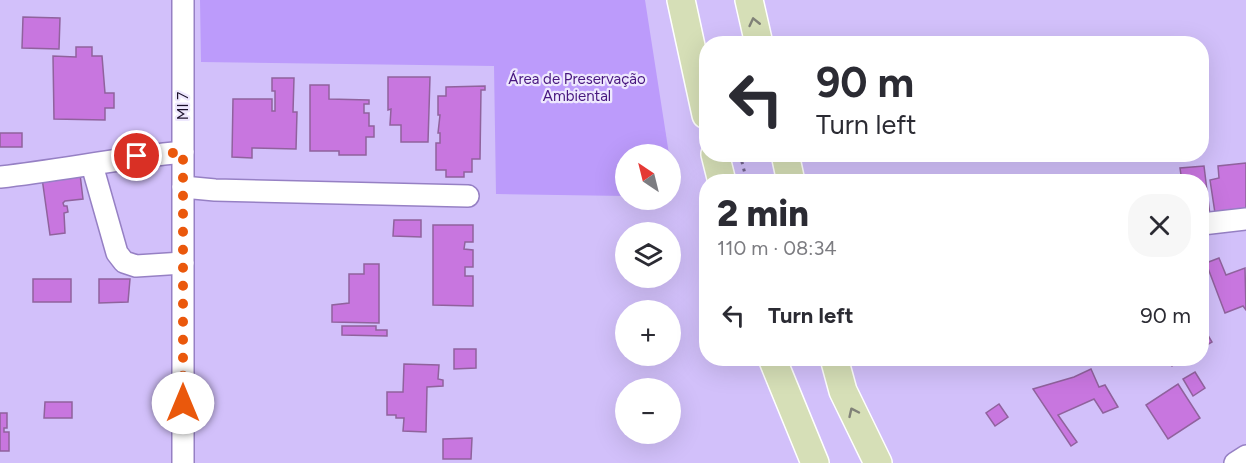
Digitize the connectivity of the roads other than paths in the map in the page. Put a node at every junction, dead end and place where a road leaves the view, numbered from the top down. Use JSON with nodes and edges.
{"nodes":[{"id":1,"x":183,"y":0,"type":"edge"},
{"id":2,"x":681,"y":0,"type":"edge"},
{"id":3,"x":749,"y":0,"type":"edge"},
{"id":4,"x":757,"y":36,"type":"edge"},
{"id":5,"x":699,"y":83,"type":"edge"},
{"id":6,"x":183,"y":152,"type":"junction"},
{"id":7,"x":92,"y":165,"type":"junction"},
{"id":8,"x":0,"y":177,"type":"edge"},
{"id":9,"x":183,"y":187,"type":"junction"},
{"id":10,"x":468,"y":196,"type":"dead end"},
{"id":11,"x":1246,"y":219,"type":"edge"},
{"id":12,"x":1209,"y":223,"type":"edge"},
{"id":13,"x":183,"y":263,"type":"junction"},
{"id":14,"x":775,"y":366,"type":"edge"},
{"id":15,"x":836,"y":366,"type":"edge"},
{"id":16,"x":1246,"y":456,"type":"edge"},
{"id":17,"x":183,"y":463,"type":"edge"},
{"id":18,"x":814,"y":463,"type":"edge"},
{"id":19,"x":878,"y":463,"type":"edge"},
{"id":20,"x":1235,"y":463,"type":"edge"}],
"edges":[{"from":1,"to":6,"type":"street","name":"MI 7"},
{"from":2,"to":5,"type":"main road"},
{"from":4,"to":3,"type":"main road","one_way":true},
{"from":6,"to":7,"type":"street"},
{"from":6,"to":9,"type":"street","name":"MI 7"},
{"from":7,"to":8,"type":"street"},
{"from":7,"to":13,"type":"street"},
{"from":9,"to":10,"type":"street"},
{"from":9,"to":13,"type":"street","name":"MI 7"},
{"from":11,"to":12,"type":"street"},
{"from":13,"to":17,"type":"street","name":"MI 7"},
{"from":14,"to":18,"type":"main road"},
{"from":19,"to":15,"type":"main road","one_way":true},
{"from":16,"to":20,"type":"street"}]}
